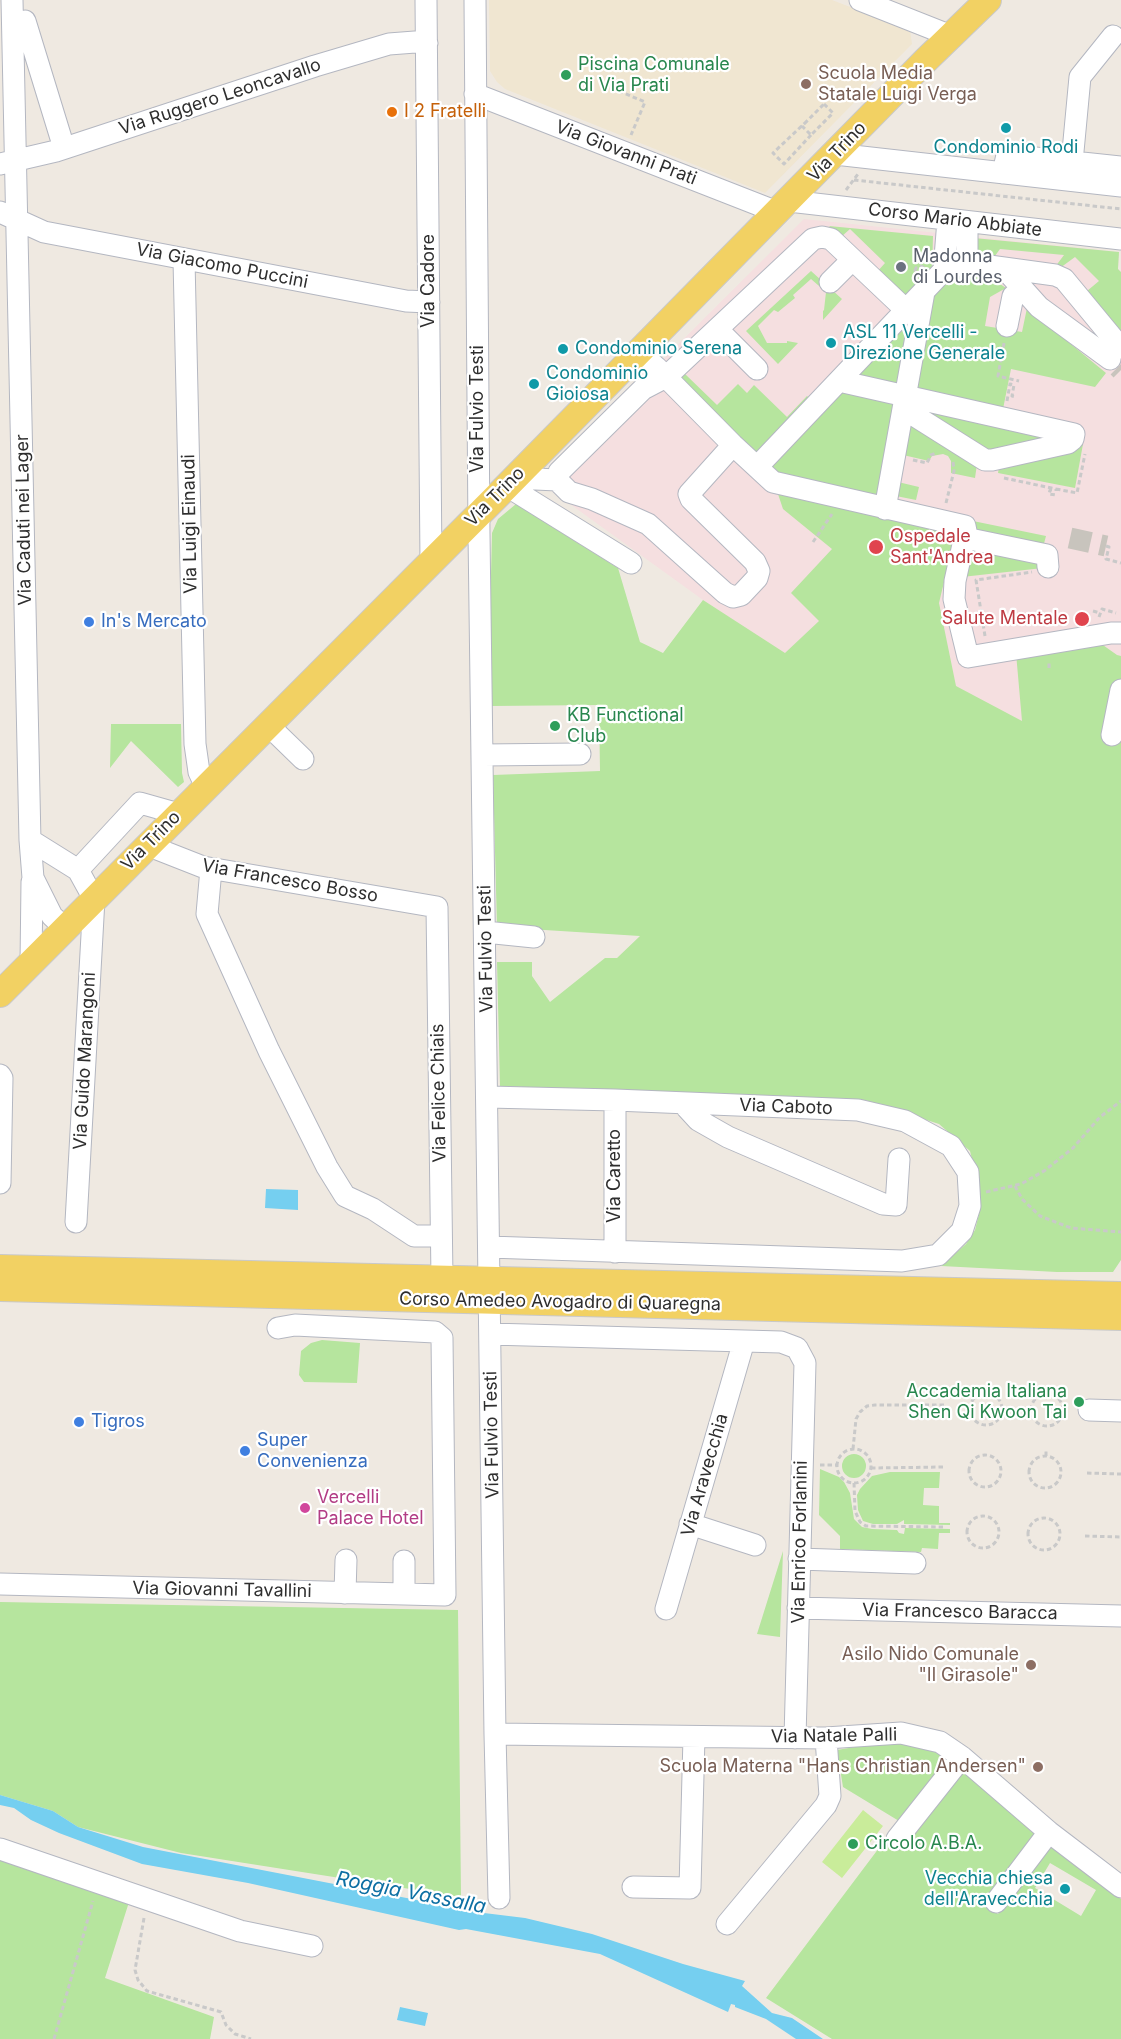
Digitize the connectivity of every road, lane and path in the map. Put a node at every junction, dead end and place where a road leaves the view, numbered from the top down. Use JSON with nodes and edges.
{"nodes":[{"id":1,"x":12,"y":0,"type":"edge"},
{"id":2,"x":426,"y":0,"type":"edge"},
{"id":3,"x":475,"y":0,"type":"edge"},
{"id":4,"x":860,"y":0,"type":"edge"},
{"id":5,"x":988,"y":0,"type":"edge"},
{"id":6,"x":25,"y":21,"type":"dead end"},
{"id":7,"x":951,"y":36,"type":"junction"},
{"id":8,"x":1113,"y":36,"type":"dead end"},
{"id":9,"x":427,"y":43,"type":"junction"},
{"id":10,"x":612,"y":88,"type":"dead end"},
{"id":11,"x":475,"y":94,"type":"junction"},
{"id":12,"x":807,"y":121,"type":"junction"},
{"id":13,"x":811,"y":135,"type":"junction"},
{"id":14,"x":629,"y":139,"type":"dead end"},
{"id":15,"x":1068,"y":139,"type":"dead end"},
{"id":16,"x":64,"y":148,"type":"junction"},
{"id":17,"x":835,"y":154,"type":"junction"},
{"id":18,"x":1069,"y":161,"type":"junction"},
{"id":19,"x":8,"y":163,"type":"edge"},
{"id":20,"x":1121,"y":166,"type":"edge"},
{"id":21,"x":862,"y":170,"type":"dead end"},
{"id":22,"x":1003,"y":173,"type":"junction"},
{"id":23,"x":854,"y":180,"type":"junction"},
{"id":24,"x":1121,"y":186,"type":"edge"},
{"id":25,"x":843,"y":194,"type":"dead end"},
{"id":26,"x":783,"y":207,"type":"junction"},
{"id":27,"x":1121,"y":209,"type":"edge"},
{"id":28,"x":9,"y":216,"type":"edge"},
{"id":29,"x":958,"y":221,"type":"junction"},
{"id":30,"x":1121,"y":239,"type":"edge"},
{"id":31,"x":184,"y":260,"type":"junction"},
{"id":32,"x":852,"y":260,"type":"junction"},
{"id":33,"x":967,"y":263,"type":"junction"},
{"id":34,"x":906,"y":268,"type":"dead end"},
{"id":35,"x":1004,"y":268,"type":"junction"},
{"id":36,"x":915,"y":270,"type":"dead end"},
{"id":37,"x":944,"y":270,"type":"junction"},
{"id":38,"x":830,"y":282,"type":"dead end"},
{"id":39,"x":1023,"y":289,"type":"junction"},
{"id":40,"x":924,"y":292,"type":"junction"},
{"id":41,"x":429,"y":302,"type":"junction"},
{"id":42,"x":906,"y":310,"type":"junction"},
{"id":43,"x":1007,"y":326,"type":"joint"},
{"id":44,"x":717,"y":329,"type":"junction"},
{"id":45,"x":639,"y":352,"type":"junction"},
{"id":46,"x":1116,"y":358,"type":"edge"},
{"id":47,"x":757,"y":369,"type":"dead end"},
{"id":48,"x":666,"y":377,"type":"junction"},
{"id":49,"x":839,"y":381,"type":"junction"},
{"id":50,"x":1020,"y":381,"type":"dead end"},
{"id":51,"x":1008,"y":395,"type":"dead end"},
{"id":52,"x":1016,"y":397,"type":"dead end"},
{"id":53,"x":905,"y":402,"type":"junction"},
{"id":54,"x":1085,"y":436,"type":"junction"},
{"id":55,"x":733,"y":445,"type":"junction"},
{"id":56,"x":943,"y":453,"type":"dead end"},
{"id":57,"x":895,"y":456,"type":"junction"},
{"id":58,"x":757,"y":467,"type":"junction"},
{"id":59,"x":954,"y":471,"type":"dead end"},
{"id":60,"x":996,"y":476,"type":"dead end"},
{"id":61,"x":557,"y":480,"type":"junction"},
{"id":62,"x":510,"y":482,"type":"junction"},
{"id":63,"x":1056,"y":489,"type":"junction"},
{"id":64,"x":1056,"y":495,"type":"dead end"},
{"id":65,"x":836,"y":497,"type":"junction"},
{"id":66,"x":946,"y":503,"type":"dead end"},
{"id":67,"x":885,"y":508,"type":"junction"},
{"id":68,"x":479,"y":514,"type":"junction"},
{"id":69,"x":964,"y":538,"type":"junction"},
{"id":70,"x":813,"y":542,"type":"dead end"},
{"id":71,"x":1106,"y":546,"type":"tunnel mouth"},
{"id":72,"x":431,"y":562,"type":"junction"},
{"id":73,"x":631,"y":562,"type":"dead end"},
{"id":74,"x":1121,"y":563,"type":"edge"},
{"id":75,"x":1043,"y":569,"type":"joint"},
{"id":76,"x":1093,"y":611,"type":"dead end"},
{"id":77,"x":1100,"y":613,"type":"junction"},
{"id":78,"x":1121,"y":614,"type":"edge"},
{"id":79,"x":986,"y":619,"type":"dead end"},
{"id":80,"x":1097,"y":622,"type":"dead end"},
{"id":81,"x":1121,"y":633,"type":"edge"},
{"id":82,"x":1121,"y":690,"type":"edge"},
{"id":83,"x":268,"y":725,"type":"junction"},
{"id":84,"x":1112,"y":735,"type":"dead end"},
{"id":85,"x":580,"y":754,"type":"dead end"},
{"id":86,"x":483,"y":755,"type":"junction"},
{"id":87,"x":303,"y":759,"type":"dead end"},
{"id":88,"x":206,"y":787,"type":"junction"},
{"id":89,"x":179,"y":814,"type":"junction"},
{"id":90,"x":30,"y":840,"type":"junction"},
{"id":91,"x":147,"y":845,"type":"junction"},
{"id":92,"x":211,"y":868,"type":"junction"},
{"id":93,"x":78,"y":870,"type":"junction"},
{"id":94,"x":33,"y":878,"type":"junction"},
{"id":95,"x":94,"y":899,"type":"junction"},
{"id":96,"x":437,"y":908,"type":"joint"},
{"id":97,"x":65,"y":928,"type":"junction"},
{"id":98,"x":485,"y":932,"type":"junction"},
{"id":99,"x":534,"y":937,"type":"dead end"},
{"id":100,"x":31,"y":963,"type":"junction"},
{"id":101,"x":0,"y":993,"type":"edge"},
{"id":102,"x":0,"y":1074,"type":"edge"},
{"id":103,"x":488,"y":1098,"type":"junction"},
{"id":104,"x":615,"y":1100,"type":"junction"},
{"id":105,"x":1121,"y":1101,"type":"edge"},
{"id":106,"x":685,"y":1103,"type":"junction"},
{"id":107,"x":899,"y":1159,"type":"dead end"},
{"id":108,"x":0,"y":1183,"type":"edge"},
{"id":109,"x":1015,"y":1186,"type":"junction"},
{"id":110,"x":969,"y":1194,"type":"junction"},
{"id":111,"x":76,"y":1222,"type":"dead end"},
{"id":112,"x":1121,"y":1232,"type":"edge"},
{"id":113,"x":441,"y":1236,"type":"junction"},
{"id":114,"x":489,"y":1247,"type":"junction"},
{"id":115,"x":615,"y":1252,"type":"junction"},
{"id":116,"x":0,"y":1268,"type":"edge"},
{"id":117,"x":442,"y":1278,"type":"junction"},
{"id":118,"x":0,"y":1288,"type":"edge"},
{"id":119,"x":490,"y":1290,"type":"junction"},
{"id":120,"x":1121,"y":1295,"type":"edge"},
{"id":121,"x":1121,"y":1317,"type":"edge"},
{"id":122,"x":279,"y":1328,"type":"dead end"},
{"id":123,"x":490,"y":1334,"type":"junction"},
{"id":124,"x":744,"y":1341,"type":"junction"},
{"id":125,"x":797,"y":1348,"type":"joint"},
{"id":126,"x":946,"y":1405,"type":"dead end"},
{"id":127,"x":965,"y":1405,"type":"dead end"},
{"id":128,"x":971,"y":1405,"type":"junction"},
{"id":129,"x":1063,"y":1410,"type":"junction"},
{"id":130,"x":1078,"y":1410,"type":"joint"},
{"id":131,"x":1121,"y":1411,"type":"edge"},
{"id":132,"x":853,"y":1449,"type":"junction"},
{"id":133,"x":985,"y":1449,"type":"dead end"},
{"id":134,"x":1046,"y":1450,"type":"dead end"},
{"id":135,"x":985,"y":1455,"type":"junction"},
{"id":136,"x":1046,"y":1456,"type":"junction"},
{"id":137,"x":820,"y":1465,"type":"dead end"},
{"id":138,"x":838,"y":1465,"type":"junction"},
{"id":139,"x":944,"y":1467,"type":"dead end"},
{"id":140,"x":964,"y":1467,"type":"dead end"},
{"id":141,"x":969,"y":1467,"type":"junction"},
{"id":142,"x":871,"y":1468,"type":"junction"},
{"id":143,"x":1000,"y":1471,"type":"junction"},
{"id":144,"x":1005,"y":1471,"type":"dead end"},
{"id":145,"x":1061,"y":1473,"type":"junction"},
{"id":146,"x":1066,"y":1473,"type":"dead end"},
{"id":147,"x":1087,"y":1473,"type":"dead end"},
{"id":148,"x":1121,"y":1474,"type":"edge"},
{"id":149,"x":855,"y":1483,"type":"junction"},
{"id":150,"x":1045,"y":1513,"type":"dead end"},
{"id":151,"x":1045,"y":1519,"type":"junction"},
{"id":152,"x":690,"y":1524,"type":"junction"},
{"id":153,"x":943,"y":1527,"type":"dead end"},
{"id":154,"x":962,"y":1527,"type":"dead end"},
{"id":155,"x":968,"y":1527,"type":"junction"},
{"id":156,"x":1060,"y":1535,"type":"junction"},
{"id":157,"x":1065,"y":1535,"type":"dead end"},
{"id":158,"x":1086,"y":1536,"type":"dead end"},
{"id":159,"x":1121,"y":1537,"type":"edge"},
{"id":160,"x":754,"y":1545,"type":"dead end"},
{"id":161,"x":799,"y":1559,"type":"junction"},
{"id":162,"x":346,"y":1560,"type":"dead end"},
{"id":163,"x":404,"y":1562,"type":"dead end"},
{"id":164,"x":915,"y":1563,"type":"dead end"},
{"id":165,"x":0,"y":1584,"type":"edge"},
{"id":166,"x":345,"y":1593,"type":"junction"},
{"id":167,"x":404,"y":1594,"type":"junction"},
{"id":168,"x":798,"y":1608,"type":"junction"},
{"id":169,"x":666,"y":1609,"type":"dead end"},
{"id":170,"x":1121,"y":1616,"type":"edge"},
{"id":171,"x":495,"y":1734,"type":"junction"},
{"id":172,"x":694,"y":1737,"type":"junction"},
{"id":173,"x":795,"y":1738,"type":"junction"},
{"id":174,"x":826,"y":1738,"type":"junction"},
{"id":175,"x":962,"y":1757,"type":"junction"},
{"id":176,"x":1049,"y":1832,"type":"junction"},
{"id":177,"x":897,"y":1839,"type":"dead end"},
{"id":178,"x":0,"y":1849,"type":"edge"},
{"id":179,"x":98,"y":1882,"type":"junction"},
{"id":180,"x":633,"y":1887,"type":"dead end"},
{"id":181,"x":1121,"y":1887,"type":"edge"},
{"id":182,"x":148,"y":1898,"type":"junction"},
{"id":183,"x":499,"y":1898,"type":"dead end"},
{"id":184,"x":996,"y":1902,"type":"dead end"},
{"id":185,"x":727,"y":1924,"type":"dead end"},
{"id":186,"x":312,"y":1946,"type":"dead end"},
{"id":187,"x":54,"y":2039,"type":"edge"},
{"id":188,"x":250,"y":2039,"type":"edge"}],
"edges":[{"from":1,"to":19,"type":"street","name":"Via Caduti nei Lager"},
{"from":2,"to":9,"type":"street","name":"Via Cadore"},
{"from":3,"to":11,"type":"street","name":"Via Fulvio Testi"},
{"from":4,"to":7,"type":"street"},
{"from":5,"to":7,"type":"main road","name":"Via Trino"},
{"from":6,"to":16,"type":"street"},
{"from":7,"to":17,"type":"main road","name":"Via Trino"},
{"from":8,"to":18,"type":"street"},
{"from":9,"to":16,"type":"street","name":"Via Ruggero Leoncavallo"},
{"from":9,"to":41,"type":"street","name":"Via Cadore"},
{"from":10,"to":14,"type":"path"},
{"from":11,"to":26,"type":"street","name":"Via Giovanni Prati"},
{"from":11,"to":68,"type":"street","name":"Via Fulvio Testi"},
{"from":12,"to":13,"type":"path"},
{"from":12,"to":13,"type":"path"},
{"from":12,"to":13,"type":"path"},
{"from":15,"to":18,"type":"street"},
{"from":16,"to":19,"type":"street","name":"Via Ruggero Leoncavallo"},
{"from":17,"to":22,"type":"street"},
{"from":17,"to":26,"type":"main road","name":"Via Trino"},
{"from":18,"to":20,"type":"street"},
{"from":18,"to":22,"type":"street"},
{"from":19,"to":28,"type":"street","name":"Via Caduti nei Lager"},
{"from":21,"to":23,"type":"path"},
{"from":22,"to":24,"type":"street"},
{"from":23,"to":25,"type":"path"},
{"from":23,"to":27,"type":"path"},
{"from":26,"to":29,"type":"street","name":"Corso Mario Abbiate"},
{"from":26,"to":45,"type":"main road","name":"Via Trino"},
{"from":28,"to":31,"type":"street","name":"Via Giacomo Puccini"},
{"from":28,"to":90,"type":"street","name":"Via Caduti nei Lager"},
{"from":29,"to":30,"type":"street","name":"Corso Mario Abbiate"},
{"from":29,"to":33,"type":"street"},
{"from":29,"to":37,"type":"street"},
{"from":31,"to":41,"type":"street","name":"Via Giacomo Puccini"},
{"from":31,"to":88,"type":"street","name":"Via Luigi Einaudi"},
{"from":32,"to":38,"type":"street"},
{"from":32,"to":42,"type":"street"},
{"from":32,"to":44,"type":"street"},
{"from":33,"to":35,"type":"street"},
{"from":33,"to":37,"type":"street"},
{"from":34,"to":36,"type":"path"},
{"from":35,"to":39,"type":"street"},
{"from":35,"to":46,"type":"street"},
{"from":37,"to":40,"type":"street"},
{"from":39,"to":43,"type":"street"},
{"from":39,"to":46,"type":"street"},
{"from":40,"to":42,"type":"street"},
{"from":40,"to":53,"type":"street"},
{"from":41,"to":72,"type":"street","name":"Via Cadore"},
{"from":42,"to":49,"type":"street"},
{"from":43,"to":50,"type":"path"},
{"from":44,"to":47,"type":"street"},
{"from":44,"to":48,"type":"street"},
{"from":45,"to":48,"type":"street"},
{"from":45,"to":62,"type":"main road","name":"Via Trino"},
{"from":48,"to":55,"type":"street"},
{"from":48,"to":61,"type":"street"},
{"from":49,"to":53,"type":"street"},
{"from":49,"to":58,"type":"street"},
{"from":51,"to":52,"type":"path"},
{"from":53,"to":54,"type":"street"},
{"from":53,"to":54,"type":"street"},
{"from":53,"to":57,"type":"street"},
{"from":54,"to":63,"type":"path"},
{"from":55,"to":58,"type":"street"},
{"from":55,"to":61,"type":"street"},
{"from":56,"to":57,"type":"path"},
{"from":57,"to":67,"type":"street"},
{"from":58,"to":65,"type":"street"},
{"from":59,"to":66,"type":"path"},
{"from":60,"to":63,"type":"path"},
{"from":61,"to":62,"type":"street"},
{"from":62,"to":68,"type":"main road","name":"Via Trino"},
{"from":62,"to":73,"type":"street"},
{"from":63,"to":64,"type":"path"},
{"from":65,"to":67,"type":"street"},
{"from":65,"to":70,"type":"path"},
{"from":67,"to":69,"type":"street"},
{"from":68,"to":72,"type":"main road","name":"Via Trino"},
{"from":68,"to":86,"type":"street","name":"Via Fulvio Testi"},
{"from":69,"to":75,"type":"street"},
{"from":69,"to":81,"type":"street"},
{"from":71,"to":74,"type":"path"},
{"from":72,"to":83,"type":"main road","name":"Via Trino"},
{"from":75,"to":79,"type":"path"},
{"from":76,"to":77,"type":"path"},
{"from":77,"to":78,"type":"path"},
{"from":77,"to":80,"type":"path"},
{"from":82,"to":84,"type":"street"},
{"from":83,"to":87,"type":"street"},
{"from":83,"to":88,"type":"main road","name":"Via Trino"},
{"from":85,"to":86,"type":"street"},
{"from":86,"to":98,"type":"street","name":"Via Fulvio Testi"},
{"from":88,"to":89,"type":"main road","name":"Via Trino"},
{"from":89,"to":91,"type":"main road","name":"Via Trino"},
{"from":89,"to":93,"type":"street"},
{"from":90,"to":93,"type":"street"},
{"from":90,"to":94,"type":"street","name":"Via Caduti nei Lager"},
{"from":91,"to":92,"type":"street","name":"Via Francesco Bosso"},
{"from":91,"to":95,"type":"main road","name":"Via Trino"},
{"from":92,"to":96,"type":"street","name":"Via Francesco Bosso"},
{"from":92,"to":113,"type":"street"},
{"from":93,"to":95,"type":"street"},
{"from":94,"to":97,"type":"street","name":"Via Caduti nei Lager"},
{"from":94,"to":100,"type":"street","name":"Via Caduti nei Lager"},
{"from":95,"to":97,"type":"main road","name":"Via Trino"},
{"from":95,"to":111,"type":"street","name":"Via Guido Marangoni"},
{"from":96,"to":113,"type":"street","name":"Via Felice Chiais"},
{"from":97,"to":100,"type":"main road","name":"Via Trino"},
{"from":98,"to":99,"type":"street"},
{"from":98,"to":103,"type":"street","name":"Via Fulvio Testi"},
{"from":100,"to":101,"type":"main road","name":"Via Trino"},
{"from":102,"to":108,"type":"street"},
{"from":103,"to":104,"type":"street","name":"Via Caboto"},
{"from":103,"to":114,"type":"street","name":"Via Fulvio Testi"},
{"from":104,"to":106,"type":"street","name":"Via Caboto"},
{"from":104,"to":115,"type":"street","name":"Via Caretto"},
{"from":105,"to":109,"type":"path"},
{"from":106,"to":107,"type":"street"},
{"from":106,"to":110,"type":"street","name":"Via Caboto"},
{"from":109,"to":110,"type":"path"},
{"from":109,"to":112,"type":"path"},
{"from":110,"to":115,"type":"street","name":"Via Caboto"},
{"from":113,"to":117,"type":"street","name":"Via Felice Chiais"},
{"from":114,"to":115,"type":"street"},
{"from":114,"to":119,"type":"street","name":"Via Fulvio Testi"},
{"from":116,"to":117,"type":"main road","name":"Corso Amedeo Avogadro di Quaregna"},
{"from":117,"to":119,"type":"main road","name":"Corso Amedeo Avogadro di Quaregna"},
{"from":118,"to":119,"type":"main road","name":"Corso Amedeo Avogadro di Quaregna"},
{"from":119,"to":120,"type":"main road","name":"Corso Amedeo Avogadro di Quaregna"},
{"from":119,"to":121,"type":"main road","name":"Corso Amedeo Avogadro di Quaregna"},
{"from":119,"to":123,"type":"street","name":"Via Fulvio Testi"},
{"from":122,"to":167,"type":"street","name":"Via Giovanni Tavallini"},
{"from":123,"to":124,"type":"street","name":"Corso Amedeo Avogadro di Quaregna"},
{"from":123,"to":171,"type":"street","name":"Via Fulvio Testi"},
{"from":124,"to":125,"type":"street","name":"Corso Amedeo Avogadro di Quaregna"},
{"from":124,"to":152,"type":"street","name":"Via Aravecchia"},
{"from":125,"to":161,"type":"street","name":"Via Enrico Forlanini"},
{"from":126,"to":132,"type":"path"},
{"from":127,"to":128,"type":"path"},
{"from":128,"to":128,"type":"path"},
{"from":129,"to":129,"type":"path"},
{"from":129,"to":130,"type":"path"},
{"from":130,"to":131,"type":"street"},
{"from":132,"to":138,"type":"path"},
{"from":132,"to":142,"type":"path"},
{"from":133,"to":135,"type":"path"},
{"from":134,"to":136,"type":"path"},
{"from":135,"to":141,"type":"path"},
{"from":135,"to":143,"type":"path"},
{"from":136,"to":145,"type":"path"},
{"from":136,"to":145,"type":"path"},
{"from":137,"to":138,"type":"path"},
{"from":138,"to":149,"type":"path"},
{"from":139,"to":142,"type":"path"},
{"from":140,"to":141,"type":"path"},
{"from":141,"to":143,"type":"path"},
{"from":142,"to":149,"type":"path"},
{"from":143,"to":144,"type":"path"},
{"from":145,"to":146,"type":"path"},
{"from":147,"to":148,"type":"path"},
{"from":149,"to":153,"type":"path"},
{"from":150,"to":151,"type":"path"},
{"from":151,"to":156,"type":"path"},
{"from":151,"to":156,"type":"path"},
{"from":152,"to":160,"type":"street"},
{"from":152,"to":169,"type":"street","name":"Via Aravecchia"},
{"from":154,"to":155,"type":"path"},
{"from":155,"to":155,"type":"path"},
{"from":156,"to":157,"type":"path"},
{"from":158,"to":159,"type":"path"},
{"from":161,"to":164,"type":"street"},
{"from":161,"to":168,"type":"street","name":"Via Enrico Forlanini"},
{"from":162,"to":166,"type":"street"},
{"from":163,"to":167,"type":"street"},
{"from":165,"to":166,"type":"street","name":"Via Giovanni Tavallini"},
{"from":166,"to":167,"type":"street","name":"Via Giovanni Tavallini"},
{"from":168,"to":170,"type":"street","name":"Via Francesco Baracca"},
{"from":168,"to":173,"type":"street","name":"Via Enrico Forlanini"},
{"from":171,"to":172,"type":"street","name":"Via Natale Palli"},
{"from":171,"to":183,"type":"street","name":"Via Fulvio Testi"},
{"from":172,"to":173,"type":"street","name":"Via Natale Palli"},
{"from":172,"to":180,"type":"street"},
{"from":173,"to":174,"type":"street","name":"Via Natale Palli"},
{"from":174,"to":175,"type":"street","name":"Via Natale Palli"},
{"from":174,"to":185,"type":"street"},
{"from":175,"to":176,"type":"street","name":"Via Natale Palli"},
{"from":175,"to":177,"type":"street"},
{"from":176,"to":181,"type":"street","name":"Via Natale Palli"},
{"from":176,"to":184,"type":"street"},
{"from":178,"to":179,"type":"street"},
{"from":179,"to":182,"type":"street"},
{"from":179,"to":187,"type":"path"},
{"from":182,"to":186,"type":"street"},
{"from":182,"to":188,"type":"path"}]}
